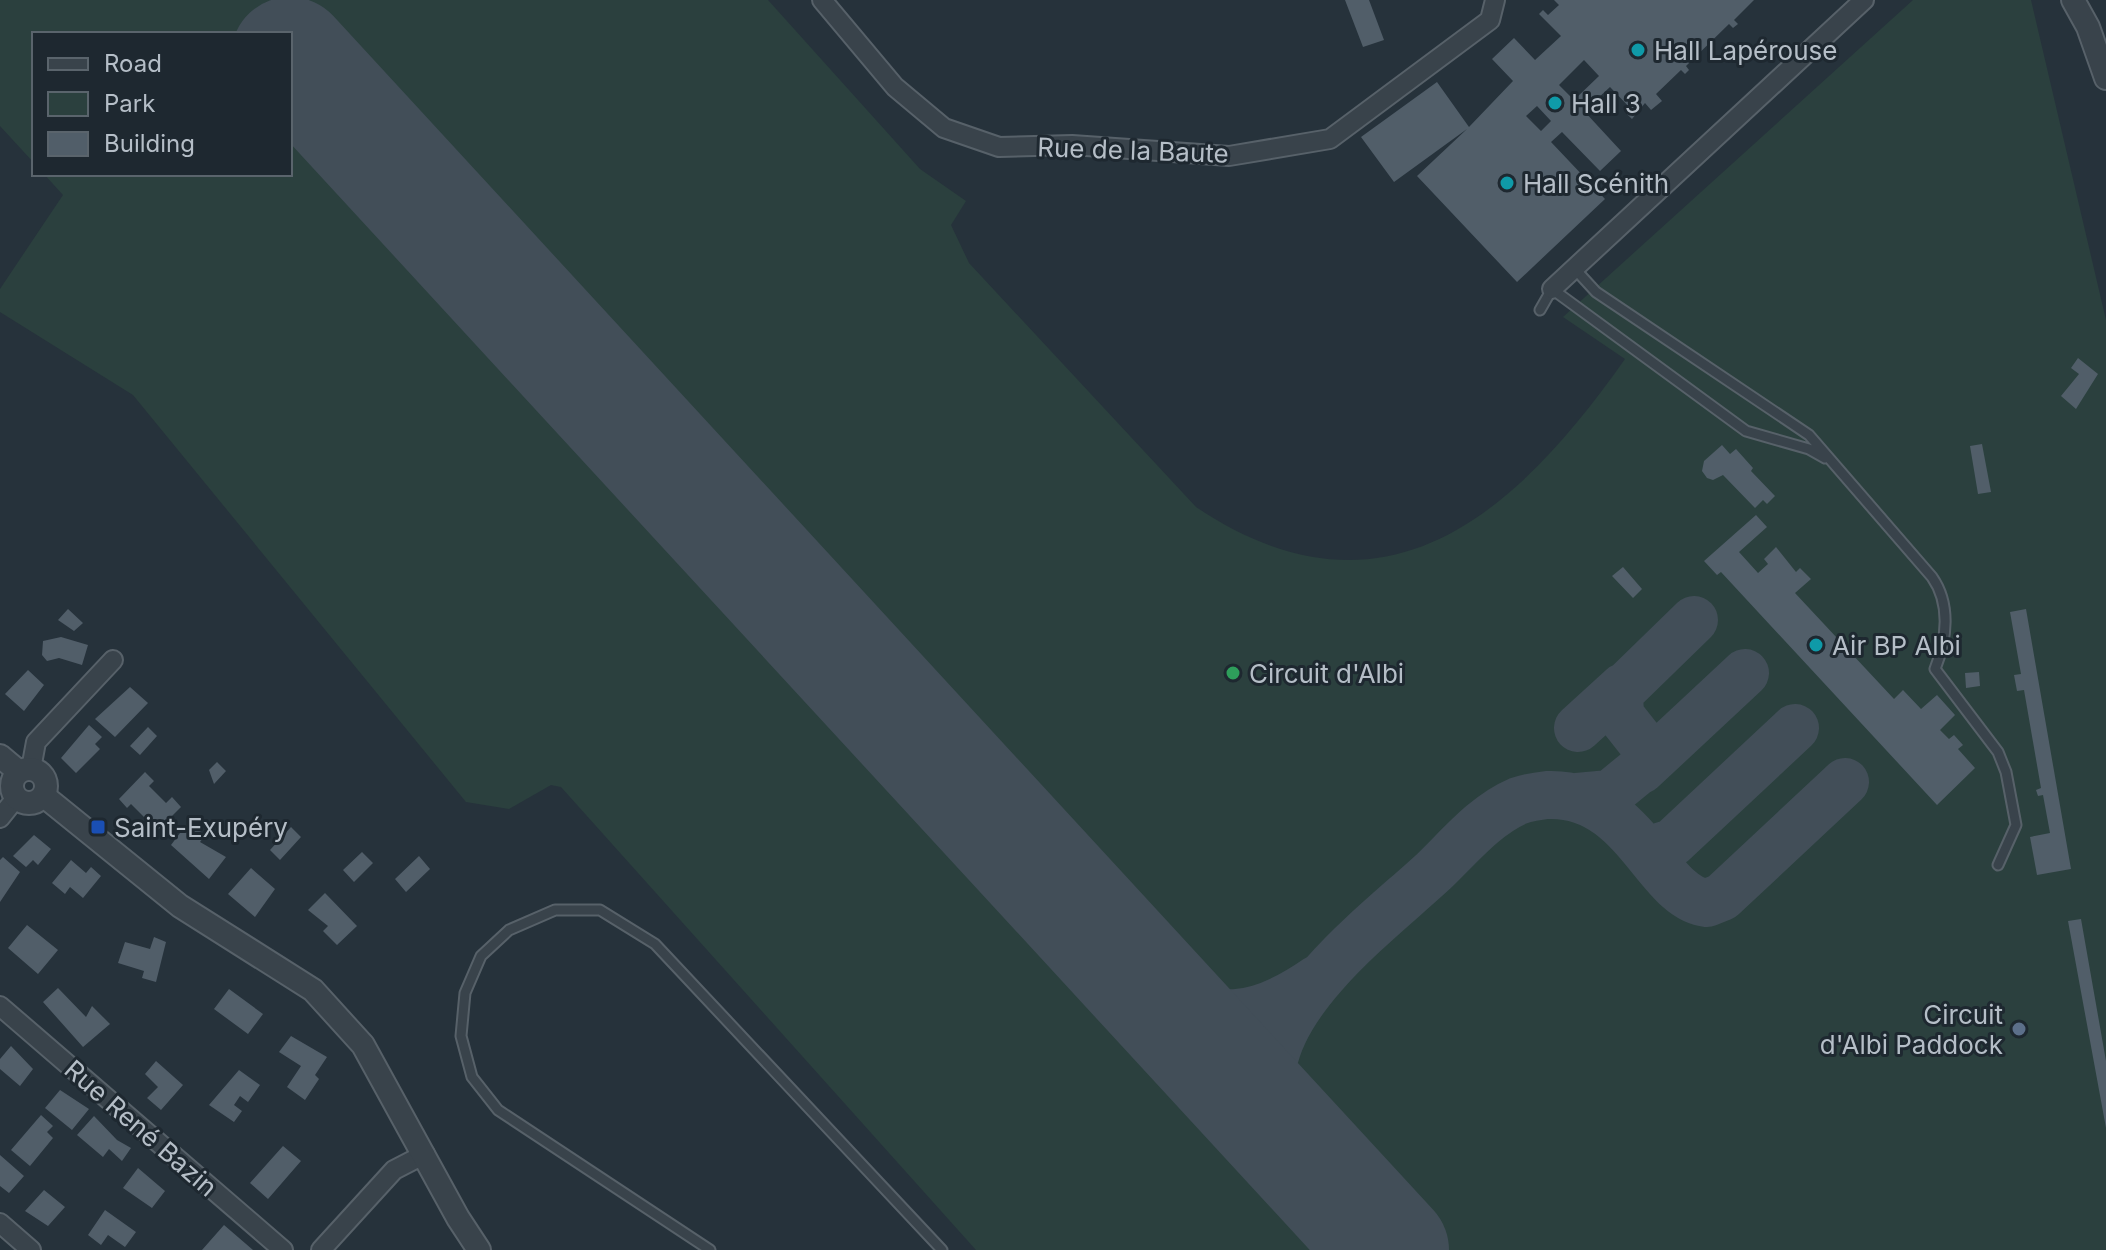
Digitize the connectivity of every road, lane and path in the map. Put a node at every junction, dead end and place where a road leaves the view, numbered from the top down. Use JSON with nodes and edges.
{"nodes":[{"id":1,"x":822,"y":0,"type":"edge"},
{"id":2,"x":1495,"y":0,"type":"edge"},
{"id":3,"x":1864,"y":0,"type":"edge"},
{"id":4,"x":2073,"y":0,"type":"edge"},
{"id":5,"x":2106,"y":78,"type":"edge"},
{"id":6,"x":1574,"y":268,"type":"junction"},
{"id":7,"x":1552,"y":289,"type":"junction"},
{"id":8,"x":1540,"y":310,"type":"dead end"},
{"id":9,"x":1834,"y":464,"type":"junction"},
{"id":10,"x":113,"y":660,"type":"dead end"},
{"id":11,"x":0,"y":756,"type":"edge"},
{"id":12,"x":25,"y":770,"type":"junction"},
{"id":13,"x":44,"y":796,"type":"junction"},
{"id":14,"x":16,"y":798,"type":"junction"},
{"id":15,"x":0,"y":818,"type":"edge"},
{"id":16,"x":1998,"y":865,"type":"dead end"},
{"id":17,"x":0,"y":1006,"type":"edge"},
{"id":18,"x":425,"y":1154,"type":"junction"},
{"id":19,"x":0,"y":1223,"type":"edge"},
{"id":20,"x":31,"y":1250,"type":"edge"},
{"id":21,"x":283,"y":1250,"type":"edge"},
{"id":22,"x":321,"y":1250,"type":"edge"},
{"id":23,"x":479,"y":1250,"type":"edge"},
{"id":24,"x":710,"y":1250,"type":"edge"},
{"id":25,"x":942,"y":1250,"type":"edge"}],
"edges":[{"from":1,"to":2,"type":"street","name":"Rue de la Baute"},
{"from":3,"to":6,"type":"street"},
{"from":4,"to":5,"type":"street"},
{"from":6,"to":7,"type":"street"},
{"from":6,"to":9,"type":"lane"},
{"from":7,"to":8,"type":"lane"},
{"from":7,"to":9,"type":"lane"},
{"from":9,"to":16,"type":"lane"},
{"from":10,"to":12,"type":"street"},
{"from":11,"to":12,"type":"street"},
{"from":12,"to":13,"type":"street"},
{"from":12,"to":14,"type":"street"},
{"from":13,"to":14,"type":"street"},
{"from":13,"to":18,"type":"street"},
{"from":14,"to":15,"type":"street"},
{"from":17,"to":21,"type":"street","name":"Rue René Bazin"},
{"from":18,"to":22,"type":"street"},
{"from":18,"to":23,"type":"street"},
{"from":19,"to":20,"type":"street"},
{"from":24,"to":25,"type":"lane"}]}
